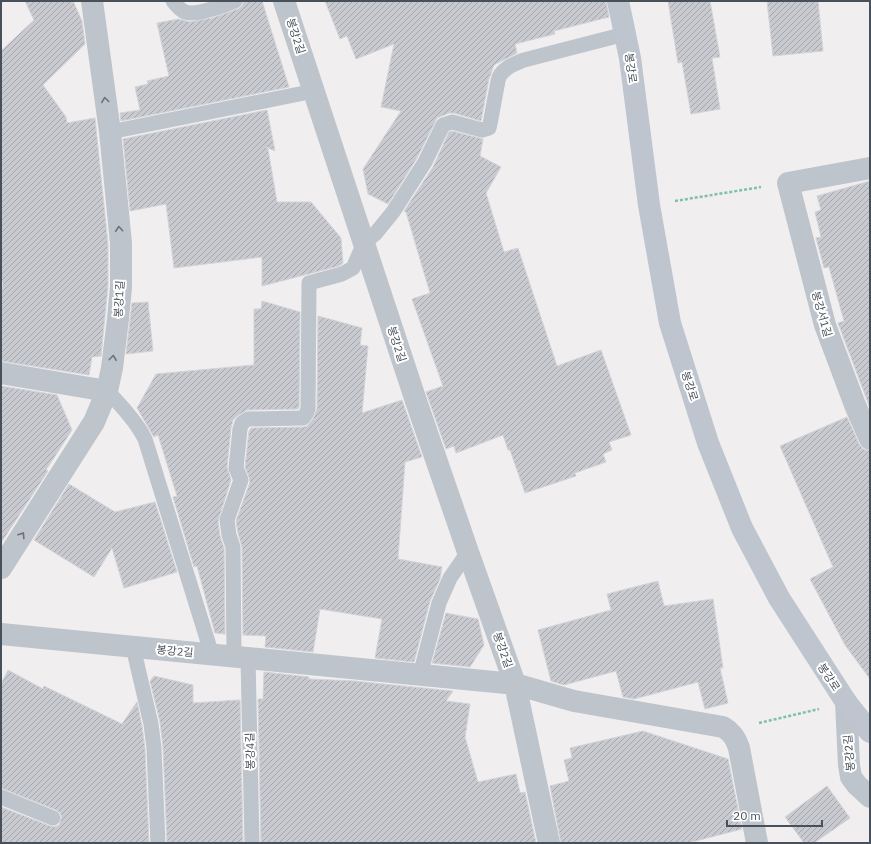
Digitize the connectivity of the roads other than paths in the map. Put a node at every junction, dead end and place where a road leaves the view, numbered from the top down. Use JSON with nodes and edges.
{"nodes":[{"id":1,"x":173,"y":1,"type":"edge"},
{"id":2,"x":235,"y":1,"type":"edge"},
{"id":3,"x":284,"y":1,"type":"edge"},
{"id":4,"x":618,"y":1,"type":"edge"},
{"id":5,"x":94,"y":3,"type":"edge"},
{"id":6,"x":625,"y":34,"type":"junction"},
{"id":7,"x":314,"y":91,"type":"junction"},
{"id":8,"x":110,"y":132,"type":"junction"},
{"id":9,"x":870,"y":168,"type":"edge"},
{"id":10,"x":364,"y":243,"type":"junction"},
{"id":11,"x":1,"y":373,"type":"edge"},
{"id":12,"x":107,"y":391,"type":"junction"},
{"id":13,"x":870,"y":439,"type":"edge"},
{"id":14,"x":468,"y":552,"type":"junction"},
{"id":15,"x":1,"y":568,"type":"edge"},
{"id":16,"x":1,"y":634,"type":"edge"},
{"id":17,"x":133,"y":647,"type":"junction"},
{"id":18,"x":212,"y":655,"type":"junction"},
{"id":19,"x":241,"y":658,"type":"junction"},
{"id":20,"x":420,"y":675,"type":"junction"},
{"id":21,"x":515,"y":684,"type":"junction"},
{"id":22,"x":846,"y":702,"type":"junction"},
{"id":23,"x":870,"y":732,"type":"edge"},
{"id":24,"x":1,"y":797,"type":"edge"},
{"id":25,"x":870,"y":797,"type":"edge"},
{"id":26,"x":53,"y":818,"type":"dead end"},
{"id":27,"x":158,"y":843,"type":"edge"},
{"id":28,"x":252,"y":843,"type":"edge"},
{"id":29,"x":549,"y":843,"type":"edge"},
{"id":30,"x":757,"y":843,"type":"edge"}],
"edges":[{"from":1,"to":2,"type":"lane"},
{"from":3,"to":7,"type":"street","name":"봉강2길"},
{"from":4,"to":6,"type":"street","name":"봉강로"},
{"from":8,"to":5,"type":"street","name":"봉강1길","one_way":true},
{"from":6,"to":10,"type":"lane"},
{"from":6,"to":22,"type":"street","name":"봉강로"},
{"from":7,"to":8,"type":"lane"},
{"from":7,"to":10,"type":"street","name":"봉강2길"},
{"from":12,"to":8,"type":"street","name":"봉강1길","one_way":true},
{"from":9,"to":13,"type":"street","name":"봉강서1길"},
{"from":10,"to":14,"type":"street","name":"봉강2길"},
{"from":10,"to":19,"type":"lane","name":"봉강4길"},
{"from":11,"to":12,"type":"street"},
{"from":15,"to":12,"type":"street","name":"봉강1길","one_way":true},
{"from":12,"to":18,"type":"lane"},
{"from":14,"to":20,"type":"lane"},
{"from":14,"to":21,"type":"street","name":"봉강2길"},
{"from":16,"to":17,"type":"street","name":"봉강2길"},
{"from":17,"to":18,"type":"street","name":"봉강2길"},
{"from":17,"to":27,"type":"lane"},
{"from":18,"to":19,"type":"street","name":"봉강2길"},
{"from":19,"to":20,"type":"street","name":"봉강2길"},
{"from":19,"to":28,"type":"lane","name":"봉강4길"},
{"from":20,"to":21,"type":"street","name":"봉강2길"},
{"from":21,"to":29,"type":"street","name":"봉강2길"},
{"from":21,"to":30,"type":"street","name":"봉강2길"},
{"from":22,"to":23,"type":"street","name":"봉강로"},
{"from":22,"to":25,"type":"street","name":"봉강2길"},
{"from":24,"to":26,"type":"lane"}]}
